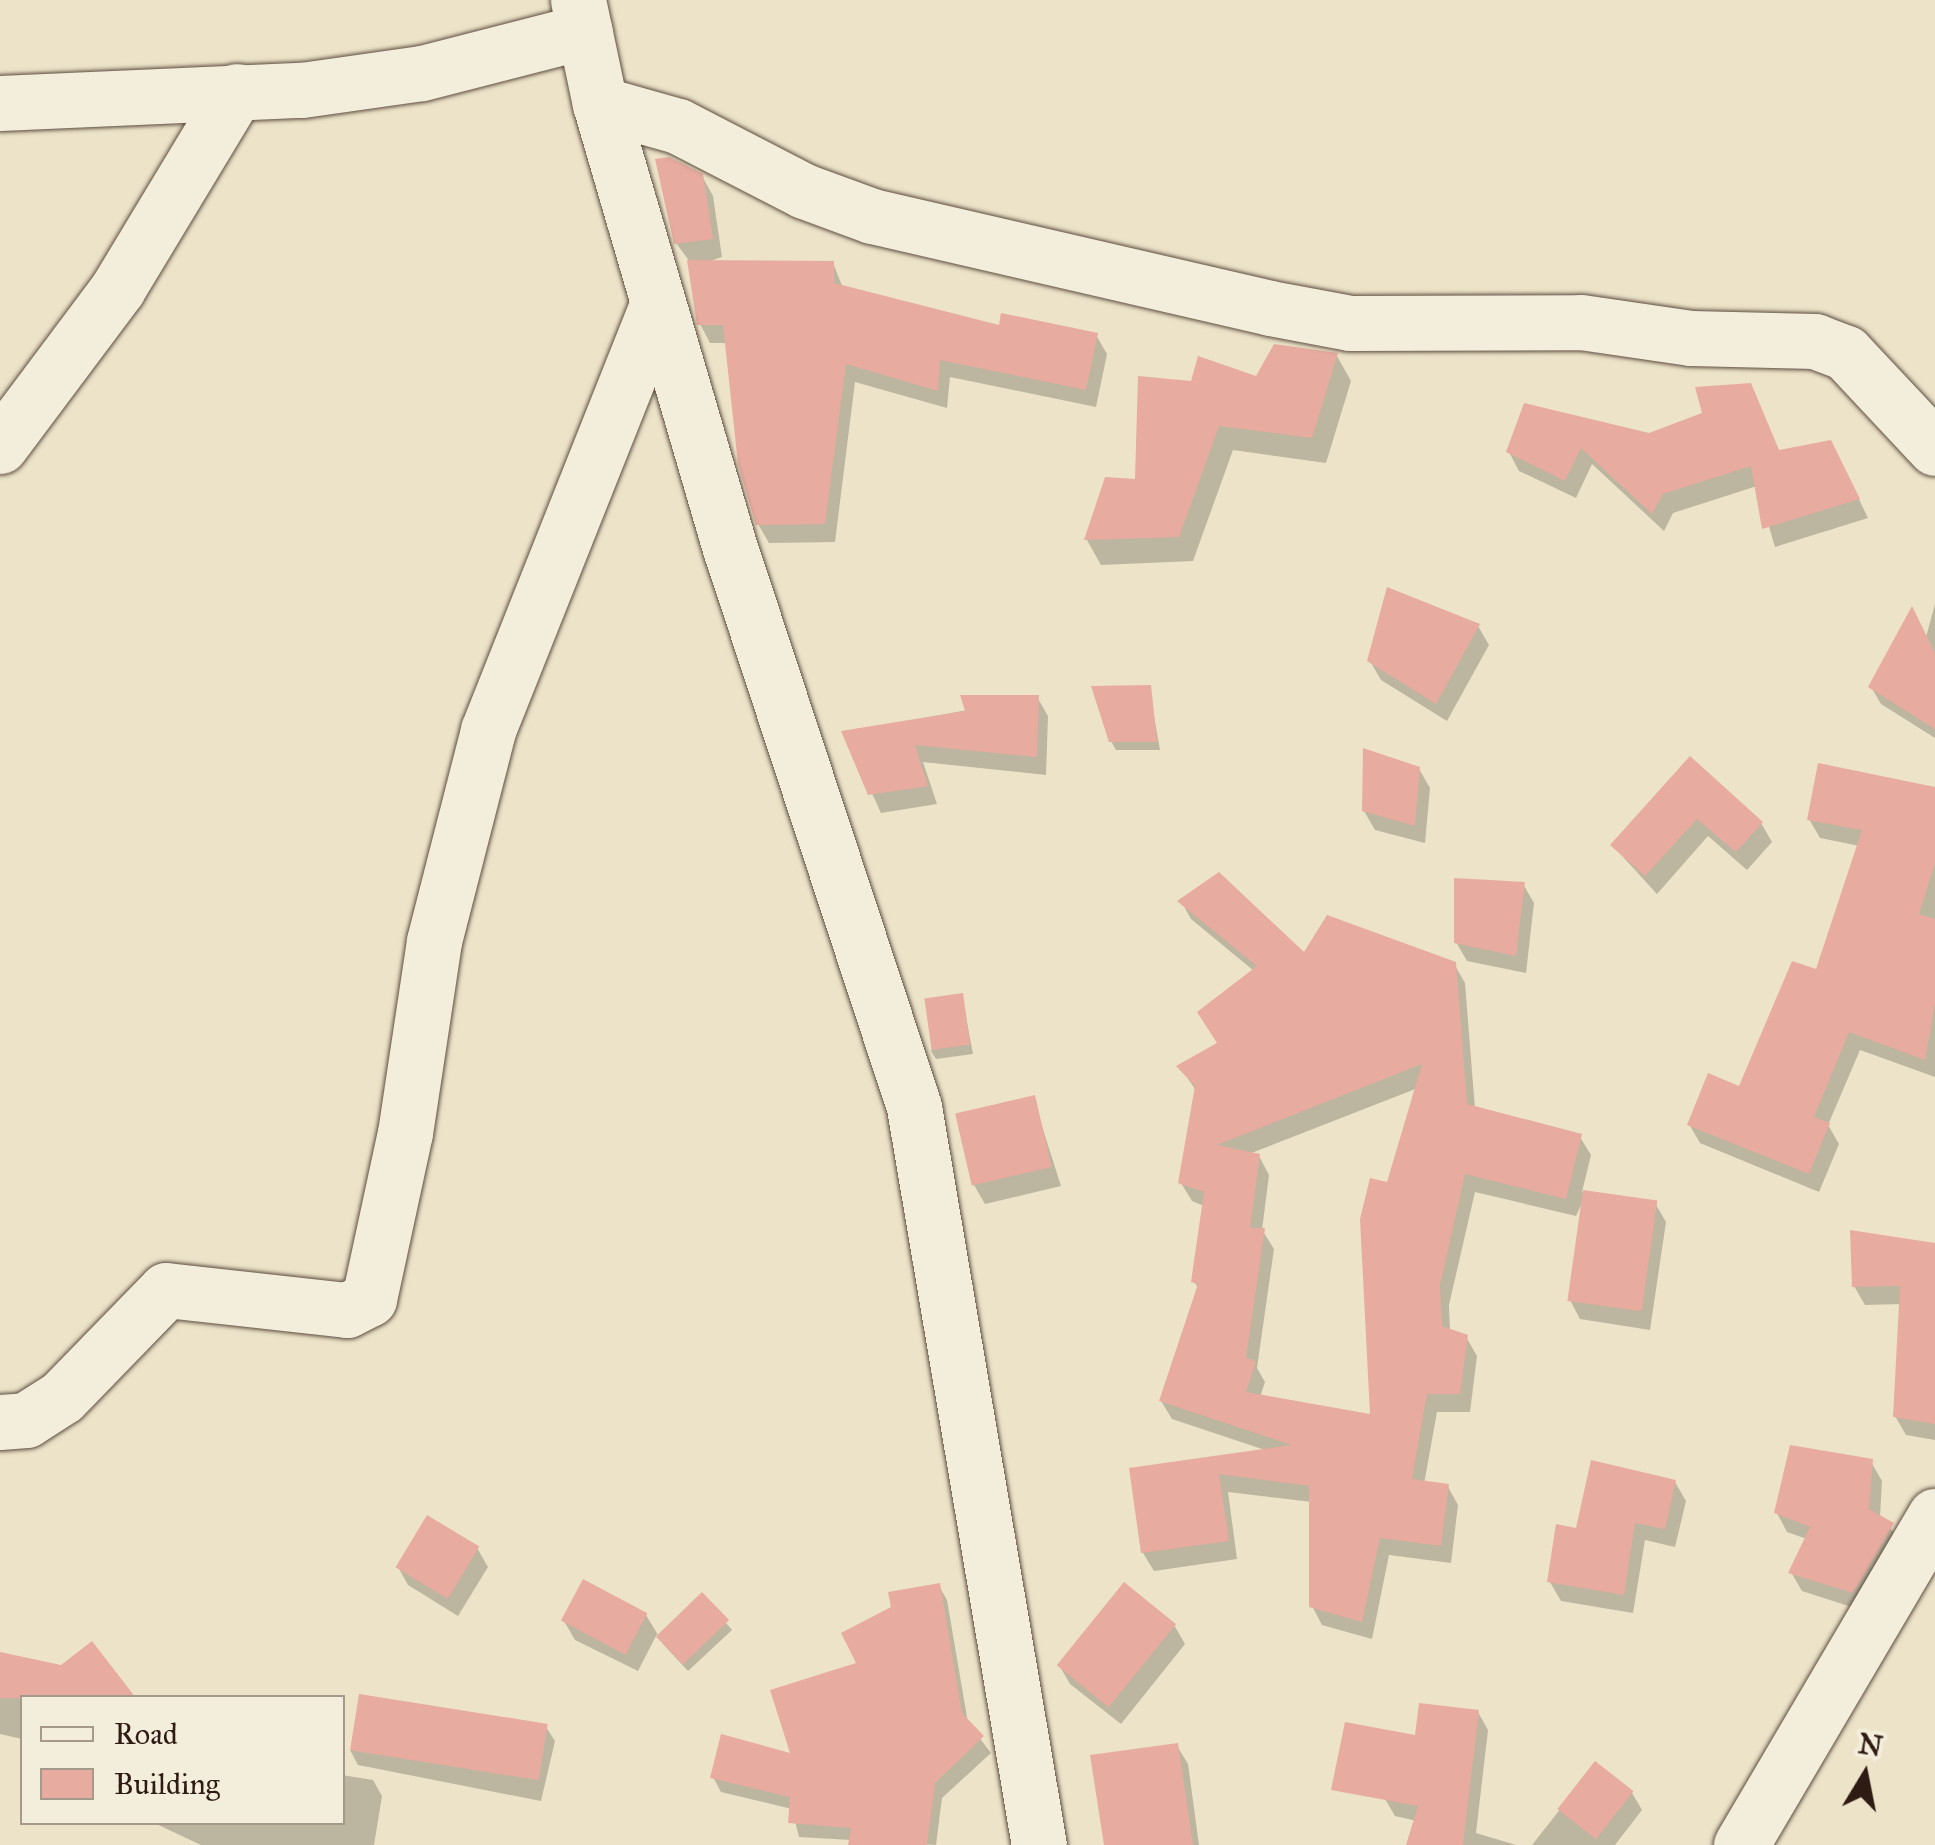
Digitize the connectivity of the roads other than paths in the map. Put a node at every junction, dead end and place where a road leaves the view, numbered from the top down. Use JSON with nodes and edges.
{"nodes":[{"id":1,"x":582,"y":16,"type":"edge"},
{"id":2,"x":237,"y":90,"type":"junction"},
{"id":3,"x":0,"y":104,"type":"edge"},
{"id":4,"x":600,"y":104,"type":"junction"},
{"id":5,"x":658,"y":306,"type":"junction"},
{"id":6,"x":0,"y":446,"type":"edge"},
{"id":7,"x":1935,"y":448,"type":"edge"},
{"id":8,"x":0,"y":1422,"type":"edge"},
{"id":9,"x":1935,"y":1516,"type":"edge"},
{"id":10,"x":1039,"y":1845,"type":"edge"},
{"id":11,"x":1742,"y":1845,"type":"edge"}],
"edges":[{"from":1,"to":2,"type":"street"},
{"from":1,"to":4,"type":"street"},
{"from":2,"to":3,"type":"street"},
{"from":2,"to":6,"type":"street"},
{"from":4,"to":5,"type":"street"},
{"from":4,"to":7,"type":"street"},
{"from":5,"to":8,"type":"street"},
{"from":5,"to":10,"type":"street"},
{"from":9,"to":11,"type":"street"}]}
